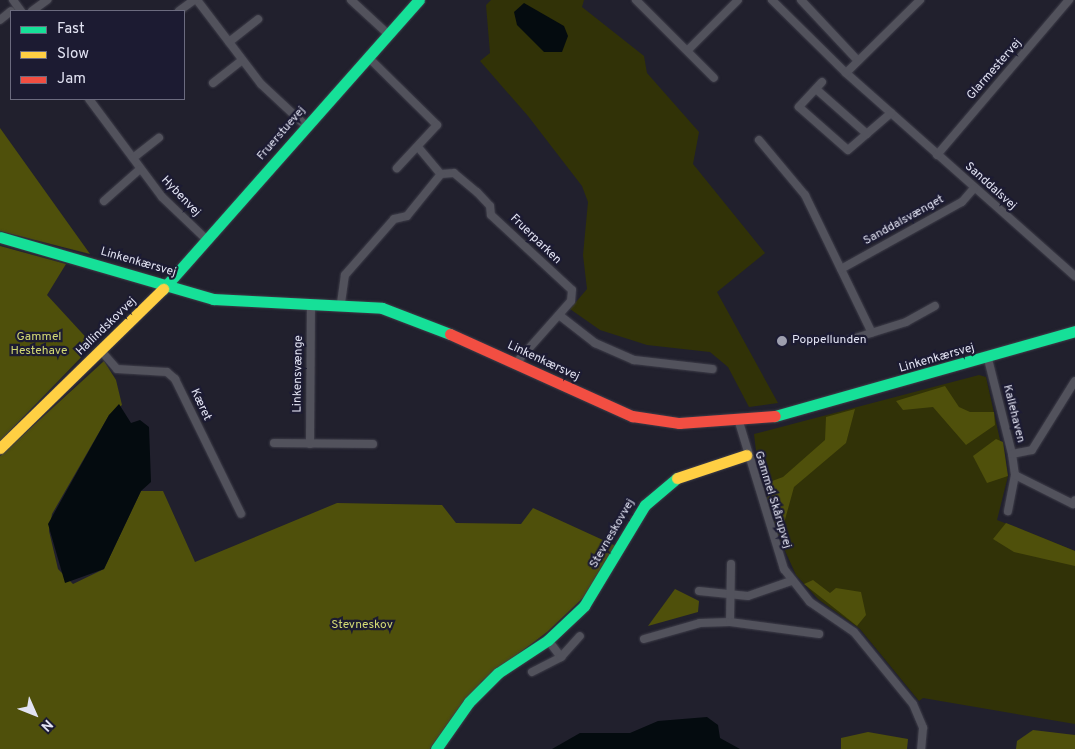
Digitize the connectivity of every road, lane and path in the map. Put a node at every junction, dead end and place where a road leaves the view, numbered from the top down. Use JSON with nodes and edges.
{"nodes":[{"id":1,"x":47,"y":0,"type":"edge"},
{"id":2,"x":196,"y":0,"type":"edge"},
{"id":3,"x":351,"y":0,"type":"edge"},
{"id":4,"x":419,"y":0,"type":"edge"},
{"id":5,"x":636,"y":0,"type":"edge"},
{"id":6,"x":738,"y":0,"type":"edge"},
{"id":7,"x":800,"y":0,"type":"edge"},
{"id":8,"x":920,"y":0,"type":"edge"},
{"id":9,"x":1069,"y":0,"type":"edge"},
{"id":10,"x":776,"y":1,"type":"edge"},
{"id":11,"x":33,"y":10,"type":"edge"},
{"id":12,"x":181,"y":10,"type":"edge"},
{"id":13,"x":10,"y":12,"type":"edge"},
{"id":14,"x":258,"y":19,"type":"dead end"},
{"id":15,"x":0,"y":20,"type":"edge"},
{"id":16,"x":388,"y":34,"type":"junction"},
{"id":17,"x":229,"y":42,"type":"junction"},
{"id":18,"x":689,"y":49,"type":"junction"},
{"id":19,"x":368,"y":57,"type":"junction"},
{"id":20,"x":242,"y":60,"type":"junction"},
{"id":21,"x":858,"y":61,"type":"junction"},
{"id":22,"x":846,"y":73,"type":"junction"},
{"id":23,"x":714,"y":78,"type":"dead end"},
{"id":24,"x":822,"y":82,"type":"dead end"},
{"id":25,"x":213,"y":83,"type":"dead end"},
{"id":26,"x":816,"y":89,"type":"junction"},
{"id":27,"x":90,"y":100,"type":"edge"},
{"id":28,"x":891,"y":113,"type":"junction"},
{"id":29,"x":306,"y":126,"type":"junction"},
{"id":30,"x":867,"y":134,"type":"junction"},
{"id":31,"x":159,"y":138,"type":"dead end"},
{"id":32,"x":759,"y":140,"type":"dead end"},
{"id":33,"x":418,"y":147,"type":"junction"},
{"id":34,"x":937,"y":155,"type":"junction"},
{"id":35,"x":133,"y":158,"type":"junction"},
{"id":36,"x":397,"y":168,"type":"dead end"},
{"id":37,"x":140,"y":169,"type":"junction"},
{"id":38,"x":441,"y":174,"type":"junction"},
{"id":39,"x":974,"y":188,"type":"junction"},
{"id":40,"x":104,"y":201,"type":"dead end"},
{"id":41,"x":0,"y":238,"type":"edge"},
{"id":42,"x":206,"y":239,"type":"junction"},
{"id":43,"x":842,"y":268,"type":"junction"},
{"id":44,"x":1075,"y":276,"type":"edge"},
{"id":45,"x":166,"y":285,"type":"junction"},
{"id":46,"x":341,"y":303,"type":"junction"},
{"id":47,"x":311,"y":304,"type":"junction"},
{"id":48,"x":935,"y":306,"type":"dead end"},
{"id":49,"x":559,"y":315,"type":"junction"},
{"id":50,"x":1075,"y":332,"type":"edge"},
{"id":51,"x":872,"y":333,"type":"junction"},
{"id":52,"x":849,"y":340,"type":"dead end"},
{"id":53,"x":103,"y":353,"type":"junction"},
{"id":54,"x":988,"y":359,"type":"junction"},
{"id":55,"x":515,"y":364,"type":"junction"},
{"id":56,"x":712,"y":369,"type":"dead end"},
{"id":57,"x":1075,"y":382,"type":"edge"},
{"id":58,"x":739,"y":422,"type":"junction"},
{"id":59,"x":274,"y":443,"type":"dead end"},
{"id":60,"x":310,"y":444,"type":"junction"},
{"id":61,"x":373,"y":444,"type":"dead end"},
{"id":62,"x":0,"y":448,"type":"edge"},
{"id":63,"x":1012,"y":454,"type":"junction"},
{"id":64,"x":746,"y":455,"type":"junction"},
{"id":65,"x":1015,"y":476,"type":"junction"},
{"id":66,"x":1075,"y":500,"type":"edge"},
{"id":67,"x":1008,"y":511,"type":"dead end"},
{"id":68,"x":241,"y":514,"type":"dead end"},
{"id":69,"x":731,"y":564,"type":"dead end"},
{"id":70,"x":791,"y":581,"type":"junction"},
{"id":71,"x":699,"y":591,"type":"dead end"},
{"id":72,"x":730,"y":597,"type":"junction"},
{"id":73,"x":730,"y":622,"type":"junction"},
{"id":74,"x":819,"y":634,"type":"dead end"},
{"id":75,"x":580,"y":636,"type":"dead end"},
{"id":76,"x":644,"y":638,"type":"dead end"},
{"id":77,"x":548,"y":640,"type":"junction"},
{"id":78,"x":561,"y":657,"type":"junction"},
{"id":79,"x":532,"y":672,"type":"dead end"},
{"id":80,"x":436,"y":749,"type":"edge"},
{"id":81,"x":921,"y":749,"type":"edge"}],
"edges":[{"from":1,"to":11,"type":"street"},
{"from":2,"to":12,"type":"street"},
{"from":2,"to":17,"type":"street"},
{"from":3,"to":16,"type":"street"},
{"from":4,"to":16,"type":"street","name":"Fruerstuevej"},
{"from":5,"to":18,"type":"street"},
{"from":6,"to":18,"type":"street"},
{"from":7,"to":21,"type":"street"},
{"from":8,"to":21,"type":"street"},
{"from":9,"to":34,"type":"street","name":"Glarmestervej"},
{"from":10,"to":22,"type":"street","name":"Sanddalsvej"},
{"from":13,"to":15,"type":"street"},
{"from":14,"to":17,"type":"street"},
{"from":16,"to":19,"type":"street","name":"Fruerstuevej"},
{"from":17,"to":20,"type":"street"},
{"from":18,"to":23,"type":"street"},
{"from":19,"to":29,"type":"street","name":"Fruerstuevej"},
{"from":19,"to":33,"type":"street"},
{"from":20,"to":25,"type":"street"},
{"from":20,"to":29,"type":"street"},
{"from":21,"to":22,"type":"street"},
{"from":22,"to":28,"type":"street","name":"Sanddalsvej"},
{"from":24,"to":26,"type":"street"},
{"from":26,"to":30,"type":"street"},
{"from":26,"to":30,"type":"street"},
{"from":27,"to":35,"type":"street","name":"Hybenvej"},
{"from":28,"to":30,"type":"street"},
{"from":28,"to":34,"type":"street","name":"Sanddalsvej"},
{"from":29,"to":42,"type":"street","name":"Fruerstuevej"},
{"from":31,"to":35,"type":"street"},
{"from":32,"to":43,"type":"street"},
{"from":33,"to":36,"type":"street"},
{"from":33,"to":38,"type":"street"},
{"from":34,"to":39,"type":"street","name":"Sanddalsvej"},
{"from":35,"to":37,"type":"street","name":"Hybenvej"},
{"from":37,"to":40,"type":"street"},
{"from":37,"to":42,"type":"street","name":"Hybenvej"},
{"from":38,"to":46,"type":"street"},
{"from":38,"to":49,"type":"street","name":"Fruerparken"},
{"from":39,"to":43,"type":"street","name":"Sanddalsvænget"},
{"from":39,"to":44,"type":"street","name":"Sanddalsvej"},
{"from":41,"to":45,"type":"street","name":"Linkenkærsvej"},
{"from":42,"to":45,"type":"street","name":"Fruerstuevej"},
{"from":43,"to":51,"type":"street"},
{"from":45,"to":47,"type":"street","name":"Linkenkærsvej"},
{"from":45,"to":53,"type":"street","name":"Hallindskovvej"},
{"from":46,"to":47,"type":"street","name":"Linkenkærsvej"},
{"from":46,"to":55,"type":"street","name":"Linkenkærsvej"},
{"from":47,"to":60,"type":"street","name":"Linkensvænge"},
{"from":48,"to":51,"type":"street"},
{"from":49,"to":55,"type":"street","name":"Fruerparken"},
{"from":49,"to":56,"type":"street"},
{"from":50,"to":54,"type":"street","name":"Linkenkærsvej"},
{"from":51,"to":52,"type":"street"},
{"from":53,"to":62,"type":"street","name":"Hallindskovvej"},
{"from":53,"to":68,"type":"street","name":"Kæret"},
{"from":54,"to":58,"type":"street","name":"Linkenkærsvej"},
{"from":54,"to":63,"type":"street","name":"Kallehaven"},
{"from":55,"to":58,"type":"street","name":"Linkenkærsvej"},
{"from":57,"to":63,"type":"street"},
{"from":58,"to":64,"type":"street","name":"Gammel Skårupvej"},
{"from":59,"to":60,"type":"street"},
{"from":60,"to":61,"type":"street"},
{"from":63,"to":65,"type":"street","name":"Kallehaven"},
{"from":64,"to":70,"type":"street","name":"Gammel Skårupvej"},
{"from":64,"to":77,"type":"street","name":"Stevneskovvej"},
{"from":65,"to":66,"type":"street"},
{"from":65,"to":67,"type":"street","name":"Kallehaven"},
{"from":69,"to":72,"type":"street"},
{"from":70,"to":72,"type":"street"},
{"from":70,"to":81,"type":"street","name":"Gammel Skårupvej"},
{"from":71,"to":72,"type":"street"},
{"from":72,"to":73,"type":"street"},
{"from":73,"to":74,"type":"street"},
{"from":73,"to":76,"type":"street"},
{"from":75,"to":78,"type":"street"},
{"from":77,"to":78,"type":"street"},
{"from":77,"to":80,"type":"street","name":"Stevneskovvej"},
{"from":78,"to":79,"type":"street"}]}
